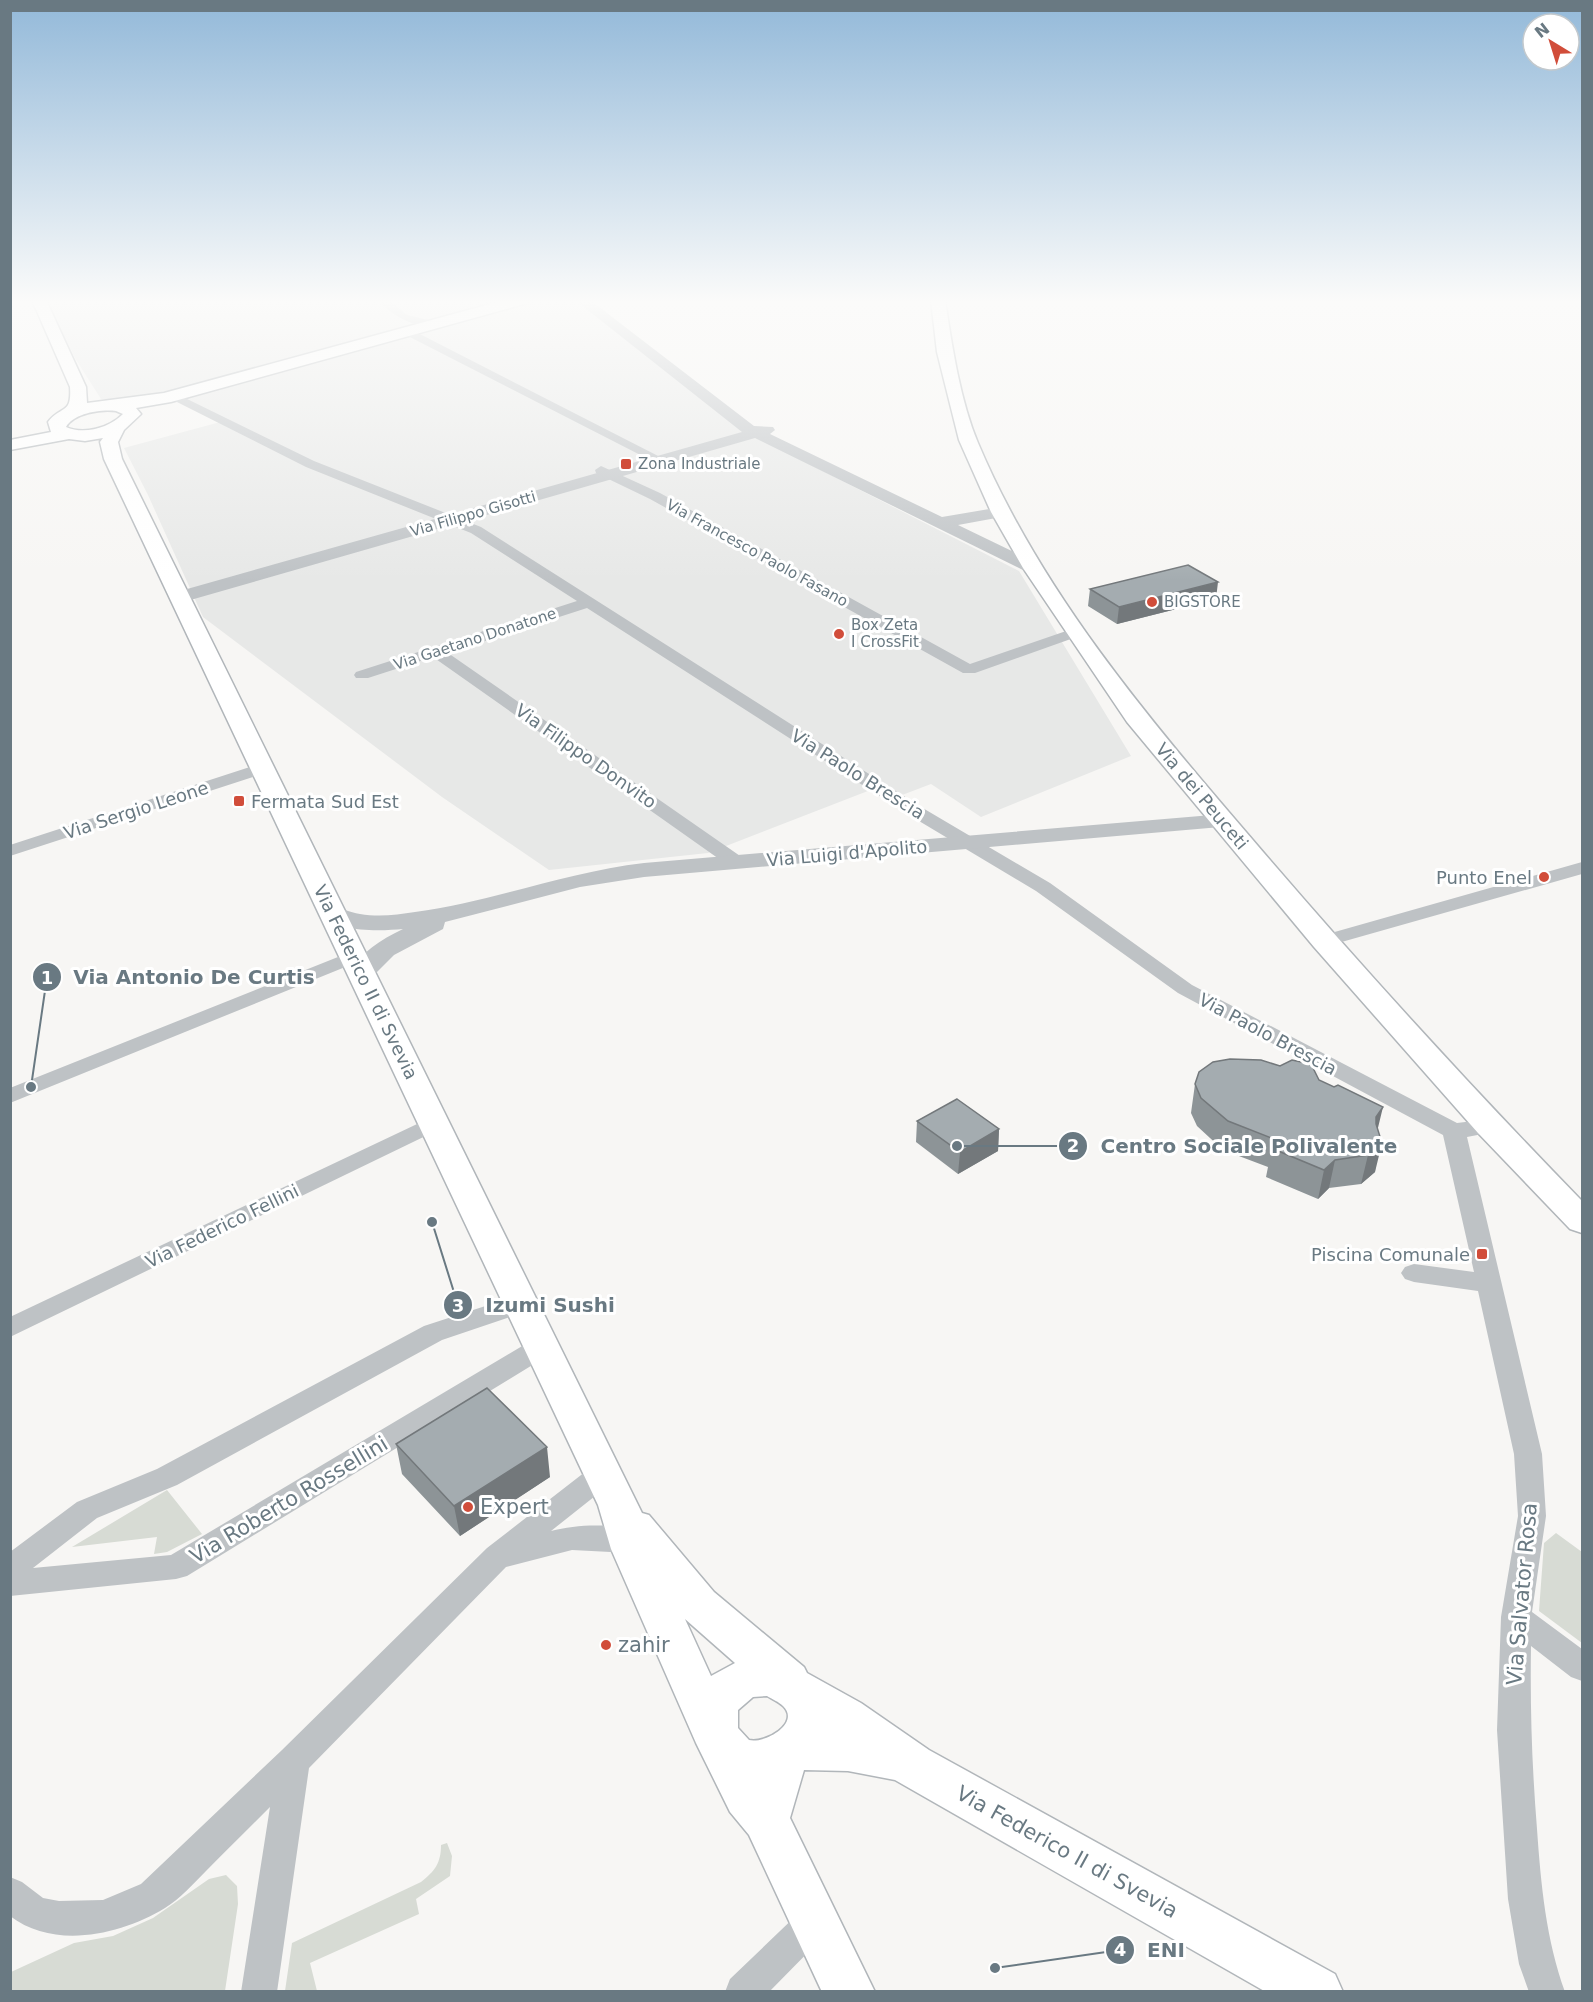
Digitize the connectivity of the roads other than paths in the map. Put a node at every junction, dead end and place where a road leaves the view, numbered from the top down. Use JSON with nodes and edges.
{"nodes":[{"id":1,"x":79,"y":393,"type":"edge"},
{"id":2,"x":83,"y":393,"type":"edge"},
{"id":3,"x":183,"y":393,"type":"edge"},
{"id":4,"x":193,"y":393,"type":"edge"},
{"id":5,"x":536,"y":393,"type":"edge"},
{"id":6,"x":708,"y":393,"type":"edge"},
{"id":7,"x":712,"y":393,"type":"edge"},
{"id":8,"x":956,"y":393,"type":"edge"},
{"id":9,"x":177,"y":398,"type":"junction"},
{"id":10,"x":118,"y":414,"type":"junction"},
{"id":11,"x":68,"y":426,"type":"junction"},
{"id":12,"x":758,"y":430,"type":"junction"},
{"id":13,"x":10,"y":443,"type":"edge"},
{"id":14,"x":656,"y":458,"type":"junction"},
{"id":15,"x":113,"y":459,"type":"junction"},
{"id":16,"x":606,"y":472,"type":"junction"},
{"id":17,"x":1001,"y":512,"type":"junction"},
{"id":18,"x":447,"y":517,"type":"junction"},
{"id":19,"x":942,"y":522,"type":"junction"},
{"id":20,"x":1033,"y":568,"type":"junction"},
{"id":21,"x":178,"y":594,"type":"junction"},
{"id":22,"x":589,"y":602,"type":"junction"},
{"id":23,"x":1077,"y":632,"type":"junction"},
{"id":24,"x":435,"y":651,"type":"junction"},
{"id":25,"x":362,"y":675,"type":"dead end"},
{"id":26,"x":262,"y":768,"type":"junction"},
{"id":27,"x":1224,"y":821,"type":"junction"},
{"id":28,"x":968,"y":842,"type":"junction"},
{"id":29,"x":10,"y":851,"type":"edge"},
{"id":30,"x":736,"y":862,"type":"junction"},
{"id":31,"x":1582,"y":868,"type":"edge"},
{"id":32,"x":333,"y":914,"type":"junction"},
{"id":33,"x":421,"y":924,"type":"junction"},
{"id":34,"x":1324,"y":941,"type":"junction"},
{"id":35,"x":354,"y":958,"type":"junction"},
{"id":36,"x":10,"y":1096,"type":"edge"},
{"id":37,"x":434,"y":1123,"type":"junction"},
{"id":38,"x":1490,"y":1126,"type":"junction"},
{"id":39,"x":1454,"y":1131,"type":"junction"},
{"id":40,"x":1582,"y":1221,"type":"edge"},
{"id":41,"x":1414,"y":1274,"type":"dead end"},
{"id":42,"x":1488,"y":1283,"type":"junction"},
{"id":43,"x":522,"y":1303,"type":"junction"},
{"id":44,"x":10,"y":1328,"type":"edge"},
{"id":45,"x":543,"y":1346,"type":"junction"},
{"id":46,"x":617,"y":1506,"type":"junction"},
{"id":47,"x":497,"y":1557,"type":"junction"},
{"id":48,"x":10,"y":1569,"type":"edge"},
{"id":49,"x":10,"y":1583,"type":"edge"},
{"id":50,"x":1516,"y":1617,"type":"junction"},
{"id":51,"x":1582,"y":1667,"type":"edge"},
{"id":52,"x":796,"y":1688,"type":"junction"},
{"id":53,"x":718,"y":1739,"type":"junction"},
{"id":54,"x":791,"y":1752,"type":"junction"},
{"id":55,"x":294,"y":1761,"type":"junction"},
{"id":56,"x":912,"y":1766,"type":"junction"},
{"id":57,"x":766,"y":1819,"type":"junction"},
{"id":58,"x":10,"y":1894,"type":"edge"},
{"id":59,"x":815,"y":1921,"type":"junction"},
{"id":60,"x":259,"y":1992,"type":"edge"},
{"id":61,"x":743,"y":1992,"type":"edge"},
{"id":62,"x":849,"y":1992,"type":"edge"},
{"id":63,"x":1317,"y":1992,"type":"edge"},
{"id":64,"x":1547,"y":1992,"type":"edge"}],
"edges":[{"from":1,"to":11,"type":"main road"},
{"from":2,"to":10,"type":"main road"},
{"from":3,"to":10,"type":"main road"},
{"from":4,"to":9,"type":"main road"},
{"from":5,"to":14,"type":"street"},
{"from":6,"to":12,"type":"street"},
{"from":7,"to":12,"type":"street"},
{"from":8,"to":17,"type":"main road","name":"Via dei Peuceti"},
{"from":9,"to":10,"type":"main road"},
{"from":9,"to":18,"type":"street","name":"Via Paolo Brescia"},
{"from":10,"to":11,"type":"main road"},
{"from":10,"to":11,"type":"main road"},
{"from":10,"to":15,"type":"main road"},
{"from":11,"to":13,"type":"main road"},
{"from":11,"to":15,"type":"main road"},
{"from":12,"to":14,"type":"street","name":"Via Filippo Gisotti"},
{"from":12,"to":19,"type":"street"},
{"from":14,"to":16,"type":"street","name":"Via Filippo Gisotti"},
{"from":15,"to":21,"type":"main road","name":"Via Federico II di Svevia"},
{"from":16,"to":18,"type":"street","name":"Via Filippo Gisotti"},
{"from":16,"to":23,"type":"street","name":"Via Francesco Paolo Fasano"},
{"from":17,"to":19,"type":"street"},
{"from":17,"to":20,"type":"main road","name":"Via dei Peuceti"},
{"from":18,"to":21,"type":"street","name":"Via Filippo Gisotti"},
{"from":18,"to":22,"type":"street","name":"Via Paolo Brescia"},
{"from":19,"to":20,"type":"street"},
{"from":20,"to":23,"type":"main road","name":"Via dei Peuceti"},
{"from":21,"to":26,"type":"main road","name":"Via Federico II di Svevia"},
{"from":22,"to":24,"type":"street","name":"Via Gaetano Donatone"},
{"from":22,"to":28,"type":"street","name":"Via Paolo Brescia"},
{"from":23,"to":27,"type":"main road","name":"Via dei Peuceti"},
{"from":24,"to":25,"type":"street","name":"Via Gaetano Donatone"},
{"from":24,"to":30,"type":"street","name":"Via Filippo Donvito"},
{"from":26,"to":29,"type":"street","name":"Via Sergio Leone"},
{"from":26,"to":32,"type":"main road","name":"Via Federico II di Svevia"},
{"from":27,"to":28,"type":"street","name":"Via Luigi d'Apolito"},
{"from":27,"to":34,"type":"main road","name":"Via dei Peuceti"},
{"from":28,"to":30,"type":"street","name":"Via Luigi d'Apolito"},
{"from":28,"to":39,"type":"street","name":"Via Paolo Brescia"},
{"from":30,"to":33,"type":"street","name":"Via Luigi d'Apolito"},
{"from":31,"to":34,"type":"street"},
{"from":32,"to":33,"type":"street","name":"Via Luigi d'Apolito"},
{"from":32,"to":35,"type":"main road","name":"Via Federico II di Svevia"},
{"from":33,"to":35,"type":"street","name":"Via Luigi d'Apolito"},
{"from":34,"to":38,"type":"main road","name":"Via dei Peuceti"},
{"from":35,"to":36,"type":"street"},
{"from":35,"to":37,"type":"main road","name":"Via Federico II di Svevia"},
{"from":37,"to":43,"type":"main road","name":"Via Federico II di Svevia"},
{"from":37,"to":44,"type":"street","name":"Via Federico Fellini"},
{"from":38,"to":39,"type":"street"},
{"from":38,"to":40,"type":"main road","name":"Via dei Peuceti"},
{"from":39,"to":42,"type":"street","name":"Via Salvator Rosa"},
{"from":41,"to":42,"type":"street"},
{"from":42,"to":50,"type":"street","name":"Via Salvator Rosa"},
{"from":43,"to":45,"type":"main road","name":"Via Federico II di Svevia"},
{"from":43,"to":48,"type":"street"},
{"from":45,"to":46,"type":"main road","name":"Via Federico II di Svevia"},
{"from":45,"to":49,"type":"street","name":"Via Roberto Rossellini"},
{"from":46,"to":47,"type":"street"},
{"from":46,"to":47,"type":"street"},
{"from":46,"to":52,"type":"main road","name":"Via Federico II di Svevia"},
{"from":46,"to":53,"type":"main road","name":"Via Federico II di Svevia"},
{"from":47,"to":55,"type":"street"},
{"from":50,"to":51,"type":"street"},
{"from":50,"to":64,"type":"street","name":"Via Salvator Rosa"},
{"from":52,"to":53,"type":"main road"},
{"from":52,"to":54,"type":"main road"},
{"from":52,"to":56,"type":"main road","name":"Via Federico II di Svevia"},
{"from":53,"to":54,"type":"main road"},
{"from":53,"to":57,"type":"main road","name":"Via Federico II di Svevia"},
{"from":54,"to":56,"type":"main road","name":"Via Federico II di Svevia"},
{"from":54,"to":57,"type":"main road"},
{"from":55,"to":58,"type":"street"},
{"from":55,"to":60,"type":"street"},
{"from":56,"to":63,"type":"main road","name":"Via Federico II di Svevia"},
{"from":57,"to":59,"type":"main road","name":"Via Federico II di Svevia"},
{"from":59,"to":61,"type":"street"},
{"from":59,"to":62,"type":"main road","name":"Via Federico II di Svevia"}]}
